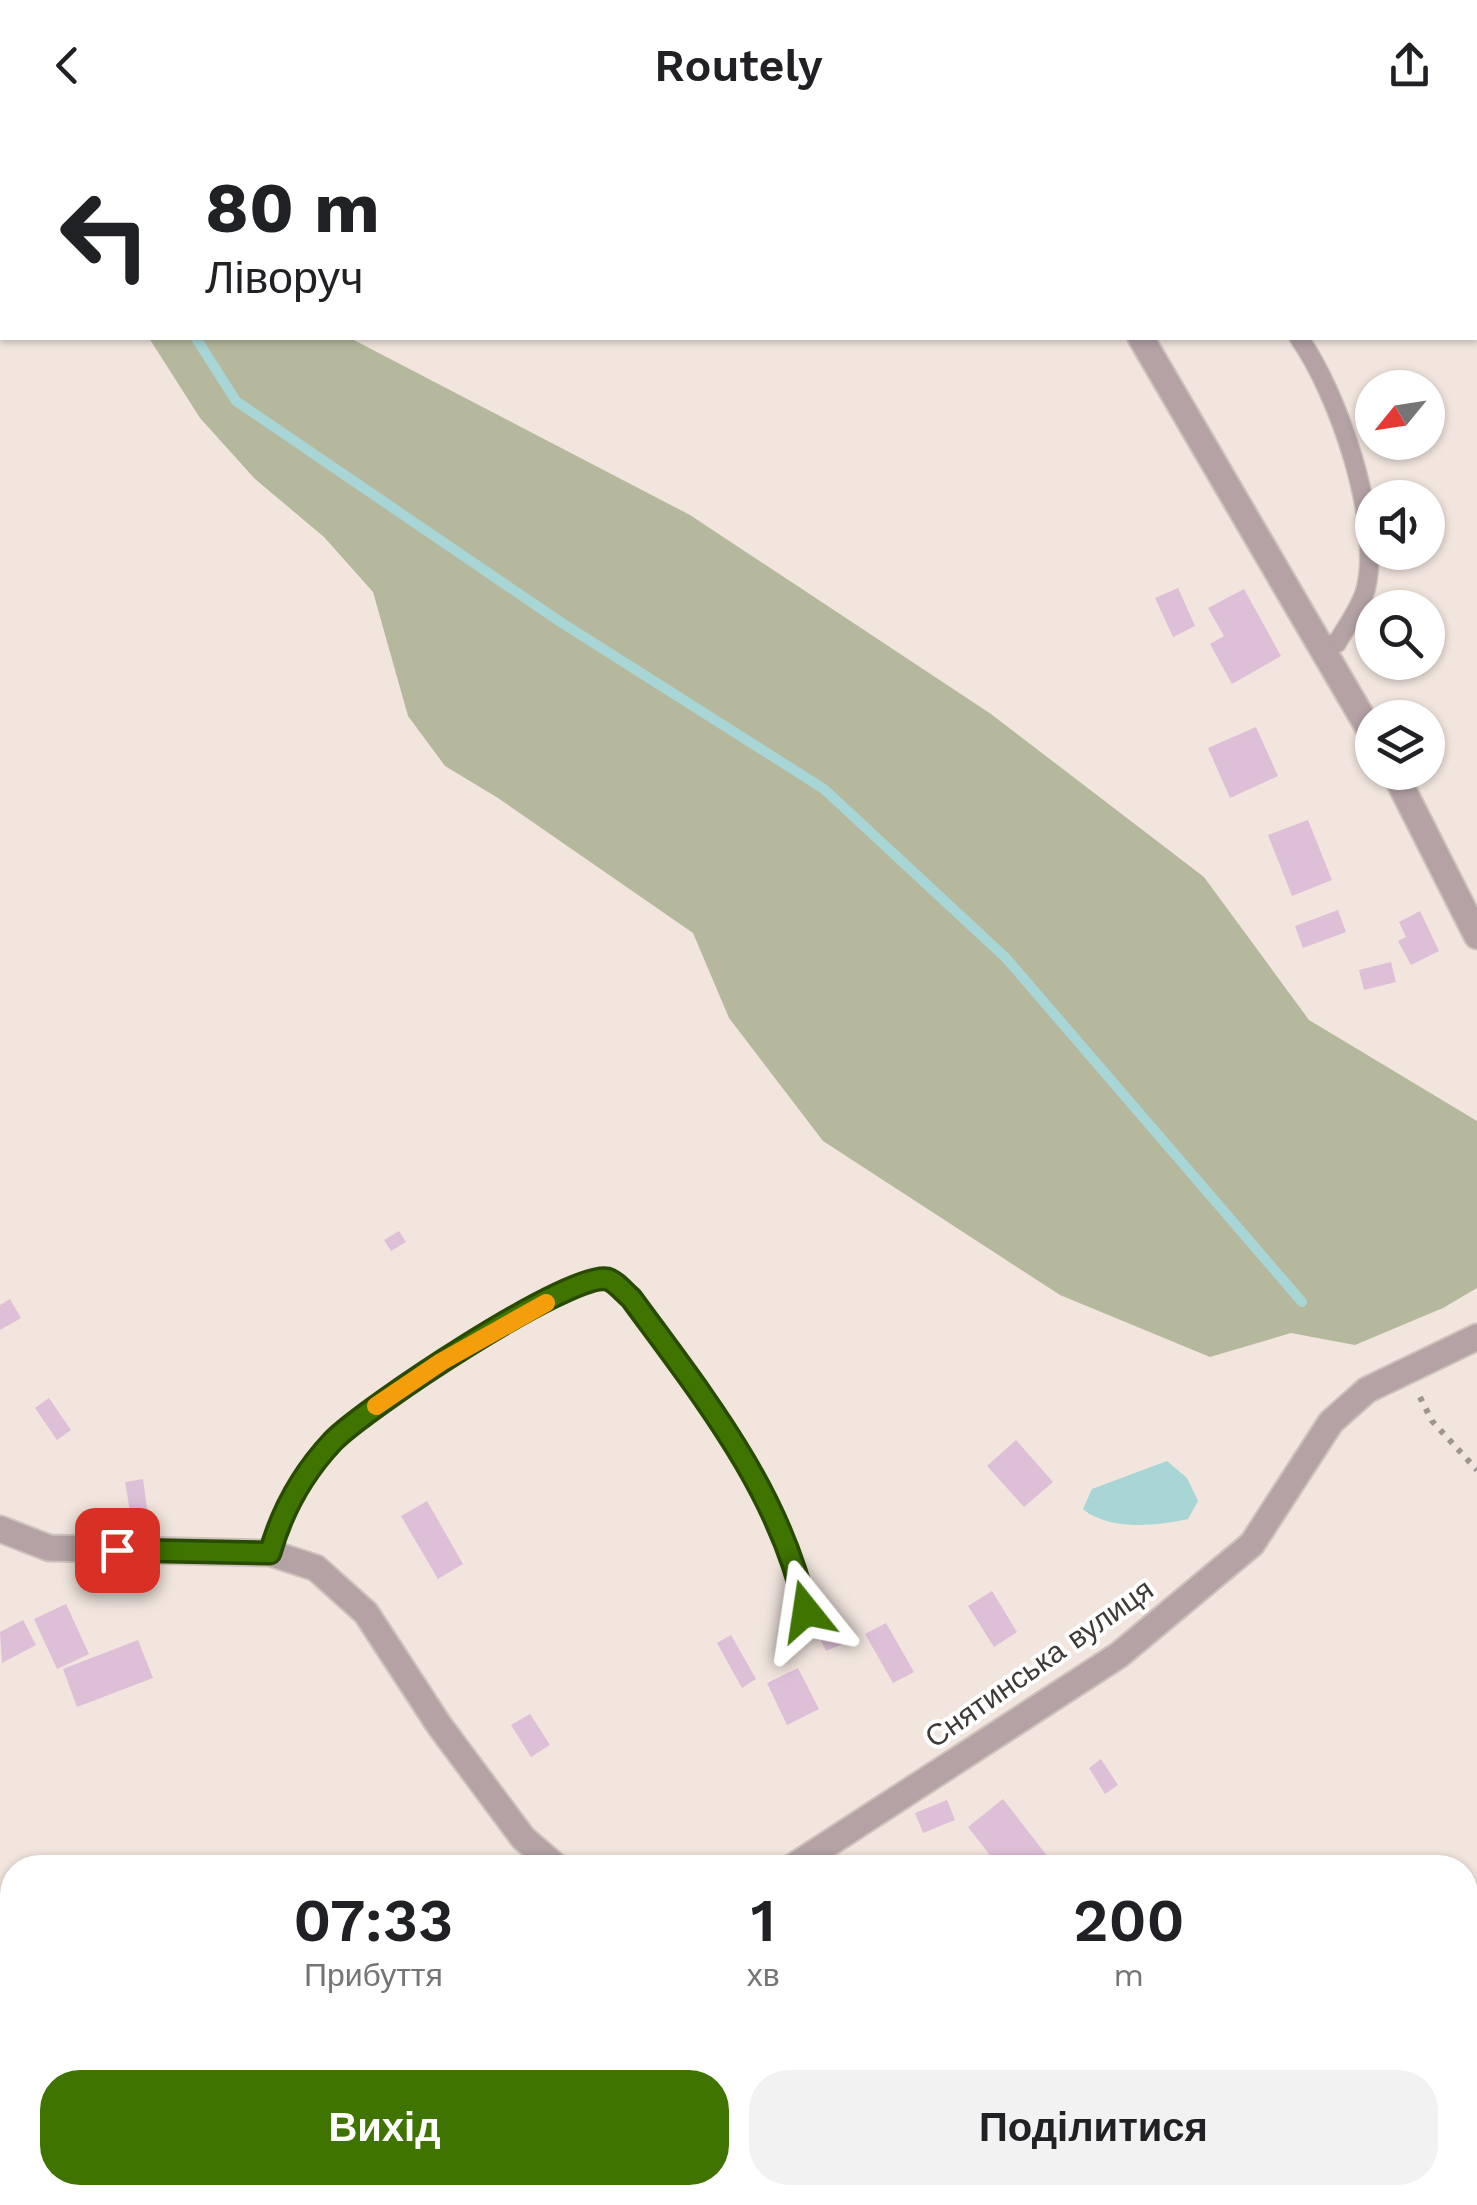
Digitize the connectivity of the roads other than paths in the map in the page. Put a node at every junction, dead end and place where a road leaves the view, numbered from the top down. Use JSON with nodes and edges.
{"nodes":[{"id":1,"x":1142,"y":340,"type":"edge"},
{"id":2,"x":1300,"y":340,"type":"edge"},
{"id":3,"x":1322,"y":645,"type":"junction"},
{"id":4,"x":1355,"y":704,"type":"edge"},
{"id":5,"x":1403,"y":790,"type":"edge"},
{"id":6,"x":1477,"y":936,"type":"edge"},
{"id":7,"x":1477,"y":1336,"type":"edge"},
{"id":8,"x":0,"y":1529,"type":"edge"},
{"id":9,"x":270,"y":1553,"type":"junction"},
{"id":10,"x":806,"y":1611,"type":"dead end"},
{"id":11,"x":543,"y":1855,"type":"edge"},
{"id":12,"x":813,"y":1855,"type":"edge"}],
"edges":[{"from":1,"to":3,"type":"street"},
{"from":2,"to":3,"type":"lane"},
{"from":3,"to":4,"type":"street"},
{"from":5,"to":6,"type":"street"},
{"from":7,"to":12,"type":"street","name":"Снятинська вулиця"},
{"from":8,"to":9,"type":"street"},
{"from":9,"to":10,"type":"lane"},
{"from":9,"to":11,"type":"street"}]}
